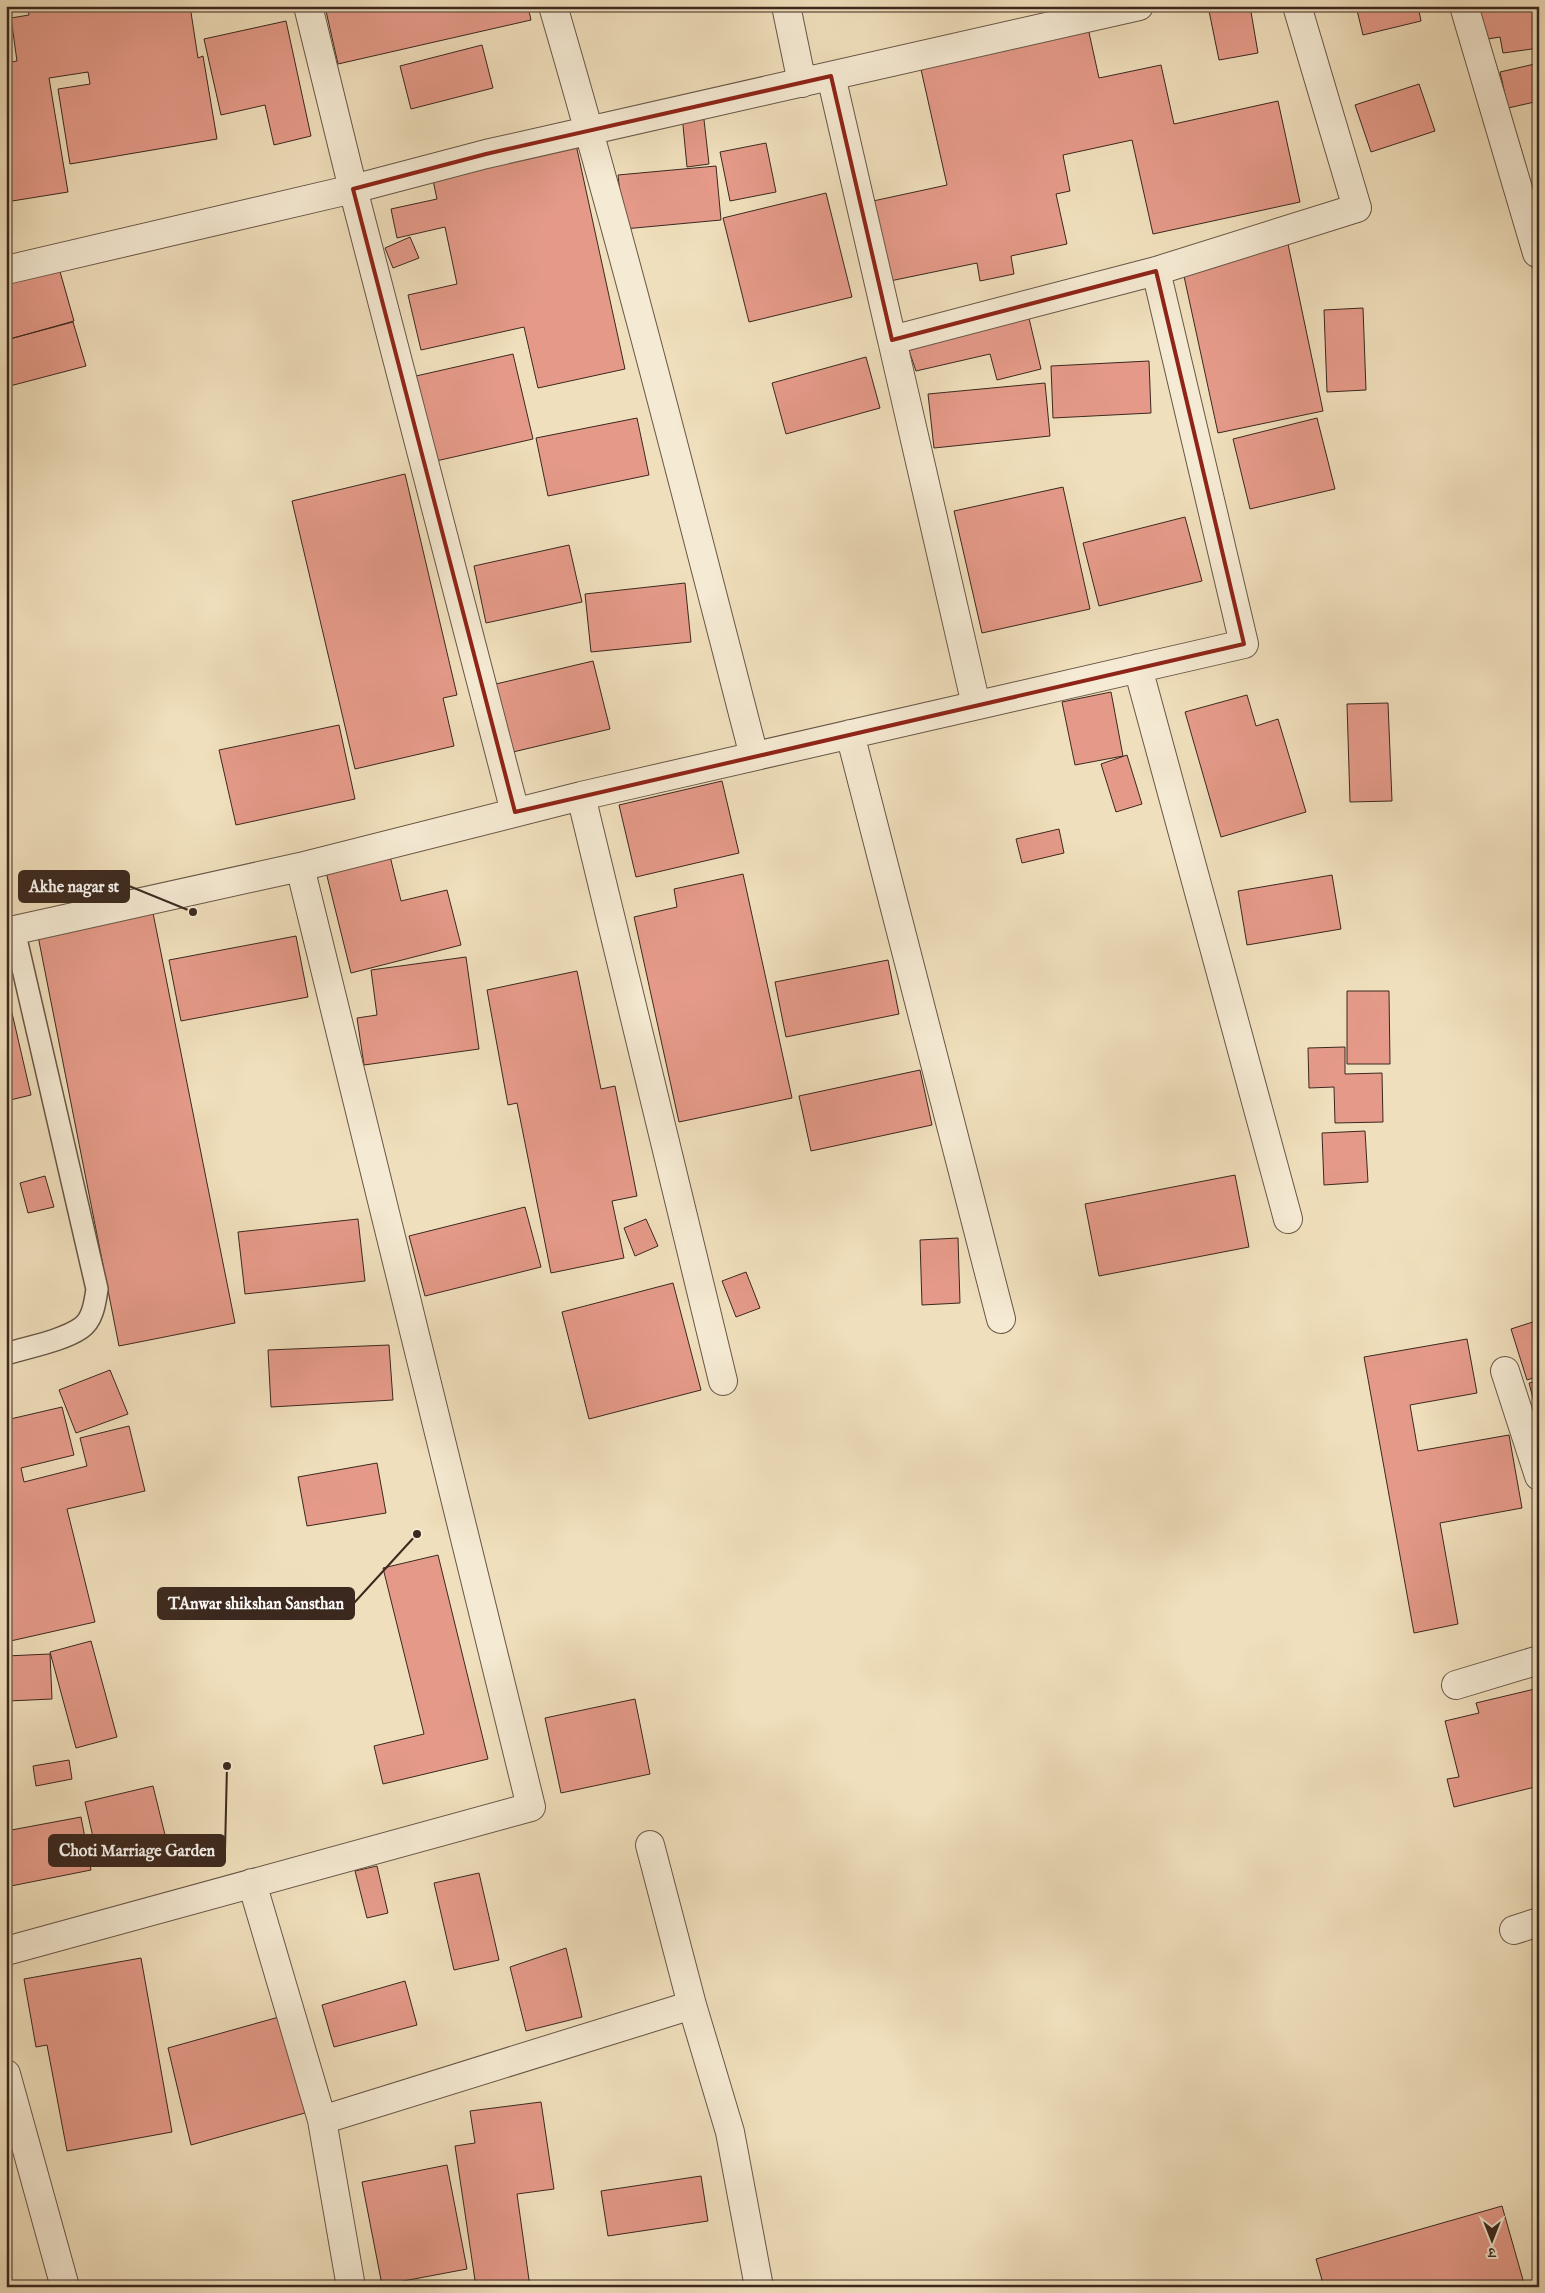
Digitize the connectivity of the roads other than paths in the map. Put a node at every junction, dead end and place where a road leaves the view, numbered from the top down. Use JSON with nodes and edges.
{"nodes":[{"id":1,"x":308,"y":6,"type":"edge"},
{"id":2,"x":553,"y":6,"type":"edge"},
{"id":3,"x":786,"y":6,"type":"edge"},
{"id":4,"x":1139,"y":6,"type":"edge"},
{"id":5,"x":1298,"y":6,"type":"edge"},
{"id":6,"x":1464,"y":6,"type":"edge"},
{"id":7,"x":831,"y":76,"type":"junction"},
{"id":8,"x":802,"y":83,"type":"junction"},
{"id":9,"x":589,"y":130,"type":"junction"},
{"id":10,"x":353,"y":189,"type":"junction"},
{"id":11,"x":1537,"y":253,"type":"dead end"},
{"id":12,"x":6,"y":270,"type":"edge"},
{"id":13,"x":1156,"y":271,"type":"junction"},
{"id":14,"x":892,"y":340,"type":"junction"},
{"id":15,"x":1138,"y":668,"type":"junction"},
{"id":16,"x":976,"y":705,"type":"junction"},
{"id":17,"x":850,"y":734,"type":"junction"},
{"id":18,"x":754,"y":756,"type":"junction"},
{"id":19,"x":581,"y":796,"type":"junction"},
{"id":20,"x":515,"y":812,"type":"junction"},
{"id":21,"x":300,"y":867,"type":"junction"},
{"id":22,"x":10,"y":931,"type":"edge"},
{"id":23,"x":1288,"y":1218,"type":"dead end"},
{"id":24,"x":1001,"y":1319,"type":"dead end"},
{"id":25,"x":6,"y":1354,"type":"edge"},
{"id":26,"x":1505,"y":1371,"type":"dead end"},
{"id":27,"x":723,"y":1381,"type":"dead end"},
{"id":28,"x":1539,"y":1476,"type":"edge"},
{"id":29,"x":1539,"y":1660,"type":"edge"},
{"id":30,"x":1456,"y":1685,"type":"dead end"},
{"id":31,"x":650,"y":1845,"type":"dead end"},
{"id":32,"x":252,"y":1883,"type":"junction"},
{"id":33,"x":6,"y":1951,"type":"edge"},
{"id":34,"x":692,"y":2005,"type":"junction"},
{"id":35,"x":6,"y":2074,"type":"edge"},
{"id":36,"x":322,"y":2120,"type":"junction"},
{"id":37,"x":65,"y":2287,"type":"edge"},
{"id":38,"x":351,"y":2287,"type":"edge"},
{"id":39,"x":759,"y":2287,"type":"edge"}],
"edges":[{"from":1,"to":10,"type":"street"},
{"from":2,"to":9,"type":"street"},
{"from":3,"to":8,"type":"street"},
{"from":4,"to":7,"type":"street"},
{"from":5,"to":13,"type":"street"},
{"from":6,"to":11,"type":"street"},
{"from":7,"to":8,"type":"street"},
{"from":7,"to":14,"type":"street"},
{"from":8,"to":9,"type":"street"},
{"from":9,"to":10,"type":"street"},
{"from":9,"to":18,"type":"street"},
{"from":10,"to":12,"type":"street"},
{"from":10,"to":20,"type":"street"},
{"from":13,"to":14,"type":"street"},
{"from":13,"to":15,"type":"street"},
{"from":14,"to":16,"type":"street"},
{"from":15,"to":16,"type":"street"},
{"from":15,"to":23,"type":"street"},
{"from":16,"to":17,"type":"street"},
{"from":17,"to":18,"type":"street"},
{"from":17,"to":24,"type":"street"},
{"from":18,"to":19,"type":"street"},
{"from":19,"to":20,"type":"street"},
{"from":19,"to":27,"type":"street"},
{"from":20,"to":21,"type":"street"},
{"from":21,"to":22,"type":"street"},
{"from":21,"to":32,"type":"street"},
{"from":22,"to":25,"type":"lane"},
{"from":26,"to":28,"type":"street"},
{"from":29,"to":30,"type":"street"},
{"from":31,"to":34,"type":"street"},
{"from":32,"to":33,"type":"street"},
{"from":32,"to":36,"type":"street"},
{"from":34,"to":36,"type":"street"},
{"from":34,"to":39,"type":"street"},
{"from":35,"to":37,"type":"street"},
{"from":36,"to":38,"type":"street"}]}
